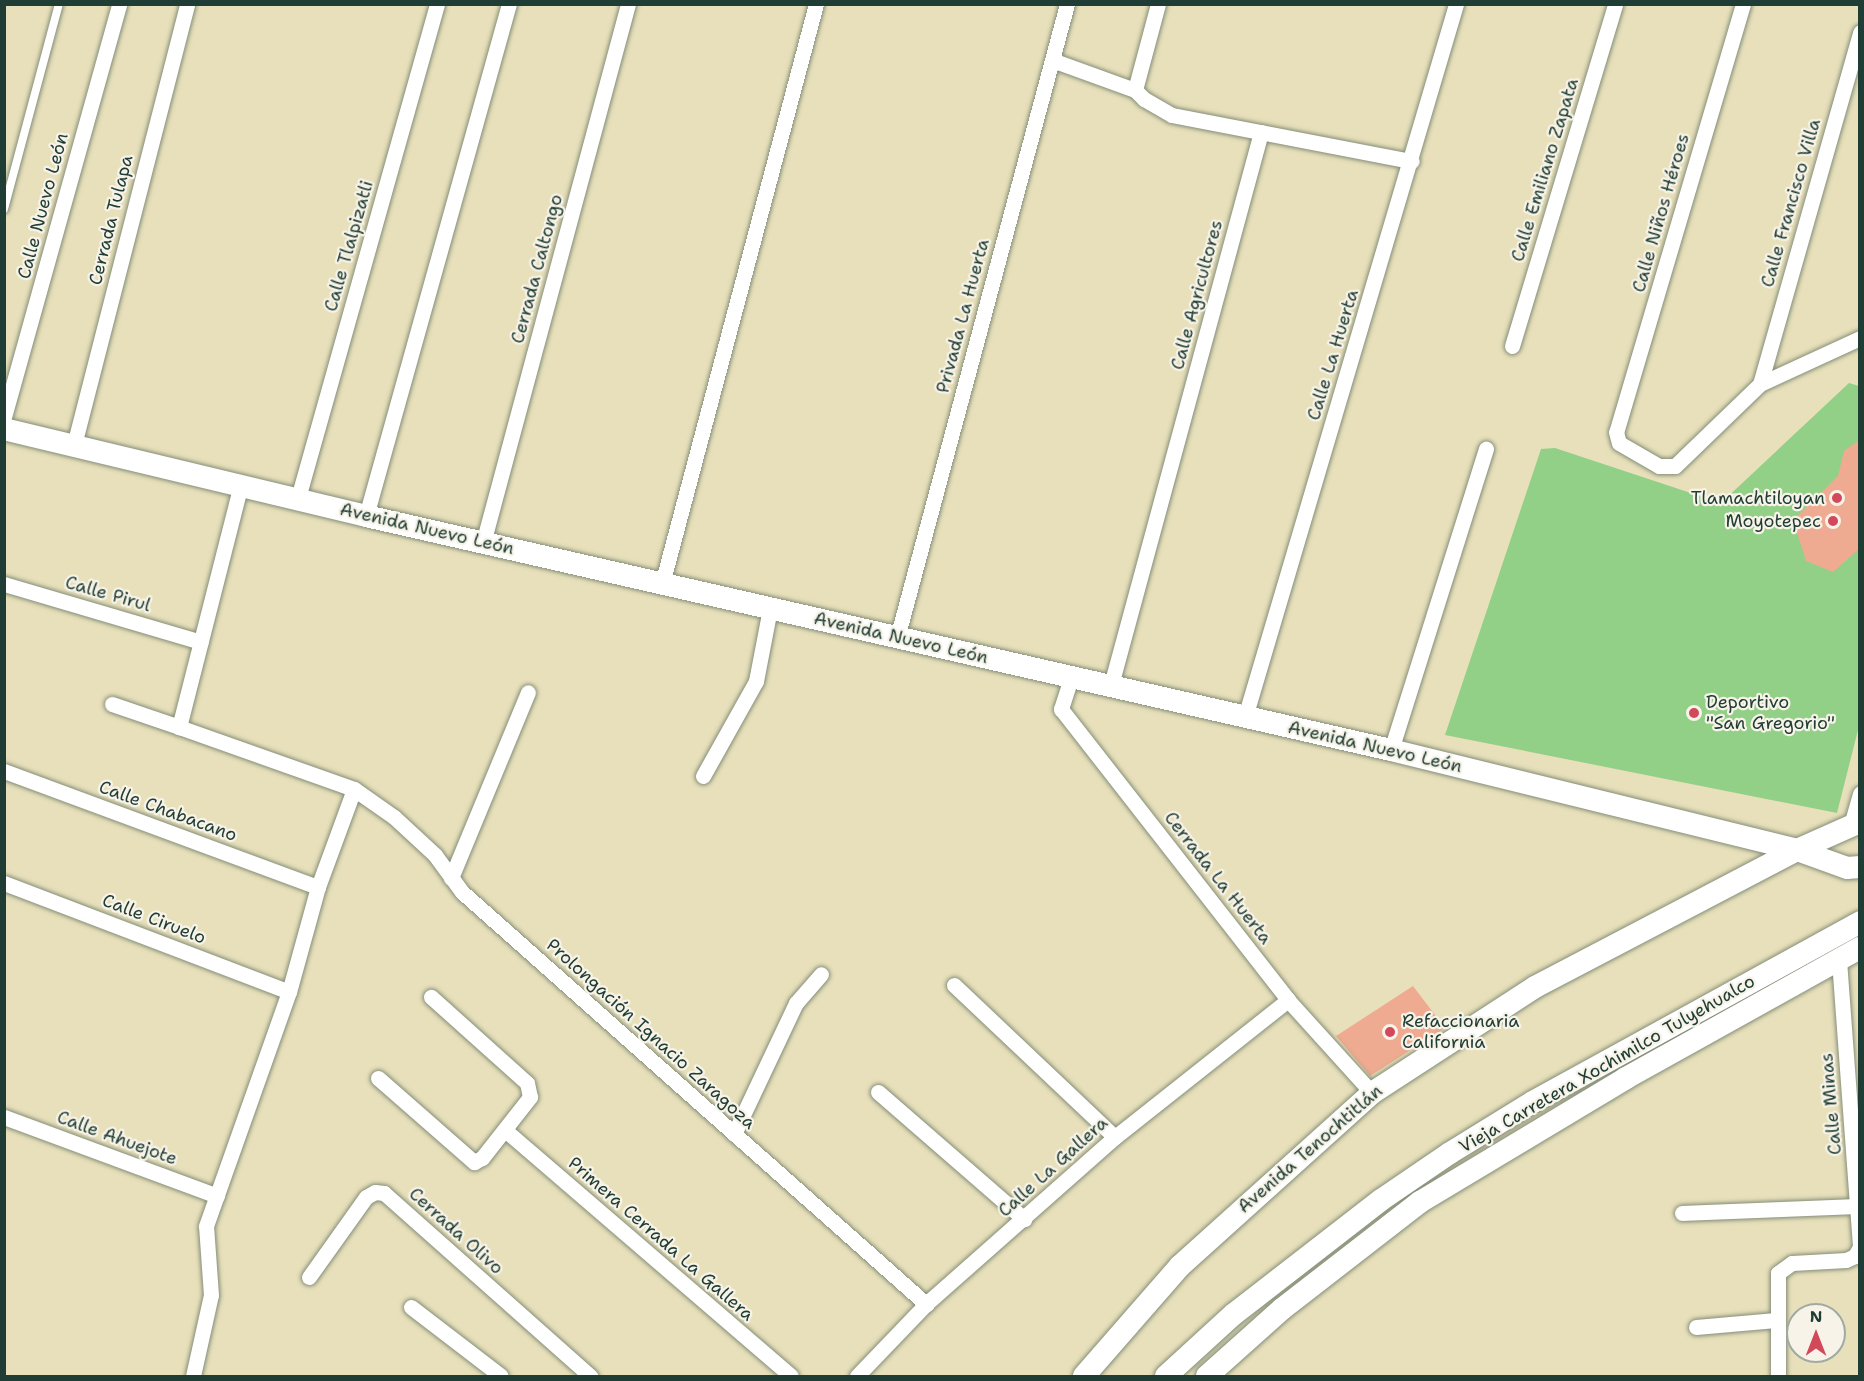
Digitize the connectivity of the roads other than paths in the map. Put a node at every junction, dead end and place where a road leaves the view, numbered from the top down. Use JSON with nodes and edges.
{"nodes":[{"id":1,"x":59,"y":4,"type":"edge"},
{"id":2,"x":119,"y":4,"type":"edge"},
{"id":3,"x":187,"y":4,"type":"edge"},
{"id":4,"x":437,"y":4,"type":"edge"},
{"id":5,"x":509,"y":4,"type":"edge"},
{"id":6,"x":628,"y":4,"type":"edge"},
{"id":7,"x":816,"y":4,"type":"edge"},
{"id":8,"x":1067,"y":4,"type":"edge"},
{"id":9,"x":1158,"y":4,"type":"edge"},
{"id":10,"x":1456,"y":4,"type":"edge"},
{"id":11,"x":1614,"y":4,"type":"edge"},
{"id":12,"x":1743,"y":4,"type":"edge"},
{"id":13,"x":1860,"y":32,"type":"edge"},
{"id":14,"x":1052,"y":60,"type":"junction"},
{"id":15,"x":1135,"y":90,"type":"junction"},
{"id":16,"x":1261,"y":132,"type":"junction"},
{"id":17,"x":1412,"y":161,"type":"junction"},
{"id":18,"x":4,"y":209,"type":"edge"},
{"id":19,"x":1860,"y":338,"type":"edge"},
{"id":20,"x":1512,"y":346,"type":"dead end"},
{"id":21,"x":1760,"y":384,"type":"junction"},
{"id":22,"x":4,"y":417,"type":"edge"},
{"id":23,"x":4,"y":429,"type":"edge"},
{"id":24,"x":74,"y":446,"type":"junction"},
{"id":25,"x":1486,"y":449,"type":"dead end"},
{"id":26,"x":241,"y":484,"type":"junction"},
{"id":27,"x":298,"y":498,"type":"junction"},
{"id":28,"x":366,"y":516,"type":"junction"},
{"id":29,"x":483,"y":543,"type":"junction"},
{"id":30,"x":4,"y":584,"type":"edge"},
{"id":31,"x":662,"y":584,"type":"junction"},
{"id":32,"x":771,"y":608,"type":"junction"},
{"id":33,"x":897,"y":638,"type":"junction"},
{"id":34,"x":201,"y":642,"type":"junction"},
{"id":35,"x":1072,"y":675,"type":"junction"},
{"id":36,"x":1111,"y":685,"type":"junction"},
{"id":37,"x":528,"y":692,"type":"dead end"},
{"id":38,"x":112,"y":704,"type":"dead end"},
{"id":39,"x":1245,"y":717,"type":"junction"},
{"id":40,"x":178,"y":727,"type":"junction"},
{"id":41,"x":1390,"y":750,"type":"junction"},
{"id":42,"x":4,"y":771,"type":"edge"},
{"id":43,"x":703,"y":776,"type":"dead end"},
{"id":44,"x":354,"y":789,"type":"junction"},
{"id":45,"x":1860,"y":793,"type":"edge"},
{"id":46,"x":1855,"y":823,"type":"edge"},
{"id":47,"x":1797,"y":850,"type":"junction"},
{"id":48,"x":1860,"y":867,"type":"edge"},
{"id":49,"x":451,"y":878,"type":"junction"},
{"id":50,"x":4,"y":883,"type":"edge"},
{"id":51,"x":318,"y":887,"type":"junction"},
{"id":52,"x":1860,"y":922,"type":"edge"},
{"id":53,"x":1860,"y":948,"type":"edge"},
{"id":54,"x":1839,"y":960,"type":"junction"},
{"id":55,"x":821,"y":974,"type":"dead end"},
{"id":56,"x":954,"y":986,"type":"dead end"},
{"id":57,"x":289,"y":992,"type":"junction"},
{"id":58,"x":431,"y":997,"type":"dead end"},
{"id":59,"x":1288,"y":1000,"type":"junction"},
{"id":60,"x":378,"y":1078,"type":"dead end"},
{"id":61,"x":1855,"y":1091,"type":"edge"},
{"id":62,"x":878,"y":1092,"type":"dead end"},
{"id":63,"x":1372,"y":1094,"type":"junction"},
{"id":64,"x":4,"y":1118,"type":"edge"},
{"id":65,"x":506,"y":1130,"type":"junction"},
{"id":66,"x":734,"y":1134,"type":"junction"},
{"id":67,"x":1115,"y":1137,"type":"junction"},
{"id":68,"x":1858,"y":1189,"type":"edge"},
{"id":69,"x":217,"y":1196,"type":"junction"},
{"id":70,"x":1856,"y":1206,"type":"junction"},
{"id":71,"x":1682,"y":1213,"type":"dead end"},
{"id":72,"x":1024,"y":1219,"type":"junction"},
{"id":73,"x":1860,"y":1246,"type":"edge"},
{"id":74,"x":309,"y":1277,"type":"dead end"},
{"id":75,"x":926,"y":1304,"type":"junction"},
{"id":76,"x":411,"y":1307,"type":"dead end"},
{"id":77,"x":1776,"y":1320,"type":"junction"},
{"id":78,"x":1696,"y":1327,"type":"dead end"},
{"id":79,"x":193,"y":1377,"type":"edge"},
{"id":80,"x":501,"y":1377,"type":"edge"},
{"id":81,"x":590,"y":1377,"type":"edge"},
{"id":82,"x":792,"y":1377,"type":"edge"},
{"id":83,"x":857,"y":1377,"type":"edge"},
{"id":84,"x":1084,"y":1377,"type":"edge"},
{"id":85,"x":1166,"y":1377,"type":"edge"},
{"id":86,"x":1207,"y":1377,"type":"edge"},
{"id":87,"x":1778,"y":1377,"type":"edge"}],
"edges":[{"from":1,"to":18,"type":"lane"},
{"from":2,"to":22,"type":"street","name":"Calle Nuevo León"},
{"from":3,"to":24,"type":"street","name":"Cerrada Tulapa"},
{"from":4,"to":27,"type":"street","name":"Calle Tlalpizatli"},
{"from":5,"to":28,"type":"street"},
{"from":6,"to":29,"type":"street","name":"Cerrada Caltongo"},
{"from":7,"to":31,"type":"street"},
{"from":8,"to":14,"type":"street","name":"Privada La Huerta"},
{"from":9,"to":15,"type":"street"},
{"from":10,"to":17,"type":"street","name":"Calle La Huerta"},
{"from":11,"to":20,"type":"street","name":"Calle Emiliano Zapata"},
{"from":12,"to":21,"type":"street","name":"Calle Niños Héroes"},
{"from":13,"to":21,"type":"street","name":"Calle Francisco Villa"},
{"from":14,"to":15,"type":"street"},
{"from":14,"to":33,"type":"street","name":"Privada La Huerta"},
{"from":15,"to":16,"type":"street"},
{"from":16,"to":17,"type":"street"},
{"from":16,"to":36,"type":"street","name":"Calle Agricultores"},
{"from":17,"to":39,"type":"street","name":"Calle La Huerta"},
{"from":19,"to":21,"type":"street"},
{"from":23,"to":24,"type":"street","name":"Avenida Nuevo León"},
{"from":24,"to":26,"type":"street","name":"Avenida Nuevo León"},
{"from":25,"to":41,"type":"street"},
{"from":26,"to":27,"type":"street","name":"Avenida Nuevo León"},
{"from":26,"to":34,"type":"street"},
{"from":27,"to":28,"type":"street","name":"Avenida Nuevo León"},
{"from":28,"to":29,"type":"street","name":"Avenida Nuevo León"},
{"from":29,"to":31,"type":"street","name":"Avenida Nuevo León"},
{"from":30,"to":34,"type":"street","name":"Calle Pirul"},
{"from":31,"to":32,"type":"street","name":"Avenida Nuevo León"},
{"from":32,"to":33,"type":"street","name":"Avenida Nuevo León"},
{"from":32,"to":43,"type":"street"},
{"from":33,"to":35,"type":"street","name":"Avenida Nuevo León"},
{"from":34,"to":40,"type":"street"},
{"from":35,"to":36,"type":"street","name":"Avenida Nuevo León"},
{"from":35,"to":59,"type":"street","name":"Cerrada La Huerta"},
{"from":36,"to":39,"type":"street","name":"Avenida Nuevo León"},
{"from":37,"to":49,"type":"street"},
{"from":38,"to":40,"type":"street","name":"Prolongación Ignacio Zaragoza"},
{"from":39,"to":41,"type":"street","name":"Avenida Nuevo León"},
{"from":40,"to":44,"type":"street","name":"Prolongación Ignacio Zaragoza"},
{"from":41,"to":47,"type":"street","name":"Avenida Nuevo León"},
{"from":42,"to":51,"type":"street","name":"Calle Chabacano"},
{"from":44,"to":49,"type":"street","name":"Prolongación Ignacio Zaragoza"},
{"from":44,"to":51,"type":"street"},
{"from":45,"to":46,"type":"street"},
{"from":46,"to":47,"type":"street","name":"Avenida Tenochtitlán"},
{"from":47,"to":48,"type":"street","name":"Avenida Nuevo León"},
{"from":47,"to":63,"type":"street","name":"Avenida Tenochtitlán"},
{"from":49,"to":66,"type":"street","name":"Prolongación Ignacio Zaragoza"},
{"from":50,"to":57,"type":"street","name":"Calle Ciruelo"},
{"from":51,"to":57,"type":"street"},
{"from":52,"to":85,"type":"street","name":"Vieja Carretera Xochimilco Tulyehualco"},
{"from":53,"to":54,"type":"street"},
{"from":54,"to":61,"type":"street","name":"Calle Minas"},
{"from":54,"to":86,"type":"street"},
{"from":55,"to":66,"type":"street"},
{"from":56,"to":67,"type":"street"},
{"from":57,"to":69,"type":"street"},
{"from":58,"to":65,"type":"street"},
{"from":59,"to":63,"type":"street","name":"Cerrada La Huerta"},
{"from":59,"to":67,"type":"street","name":"Calle La Gallera"},
{"from":60,"to":65,"type":"street"},
{"from":61,"to":68,"type":"street","name":"Calle Minas"},
{"from":62,"to":72,"type":"street"},
{"from":63,"to":84,"type":"street","name":"Avenida Tenochtitlán"},
{"from":64,"to":69,"type":"street","name":"Calle Ahuejote"},
{"from":65,"to":82,"type":"street","name":"Primera Cerrada La Gallera"},
{"from":66,"to":75,"type":"street","name":"Prolongación Ignacio Zaragoza"},
{"from":67,"to":72,"type":"street","name":"Calle La Gallera"},
{"from":68,"to":70,"type":"street","name":"Calle Minas"},
{"from":69,"to":79,"type":"street"},
{"from":70,"to":71,"type":"street"},
{"from":70,"to":73,"type":"street","name":"Calle Minas"},
{"from":72,"to":75,"type":"street","name":"Calle La Gallera"},
{"from":73,"to":77,"type":"street","name":"Calle Minas"},
{"from":74,"to":81,"type":"street","name":"Cerrada Olivo"},
{"from":75,"to":83,"type":"street","name":"Calle La Gallera"},
{"from":76,"to":80,"type":"street"},
{"from":77,"to":78,"type":"street"},
{"from":77,"to":87,"type":"street","name":"Calle Minas"}]}
